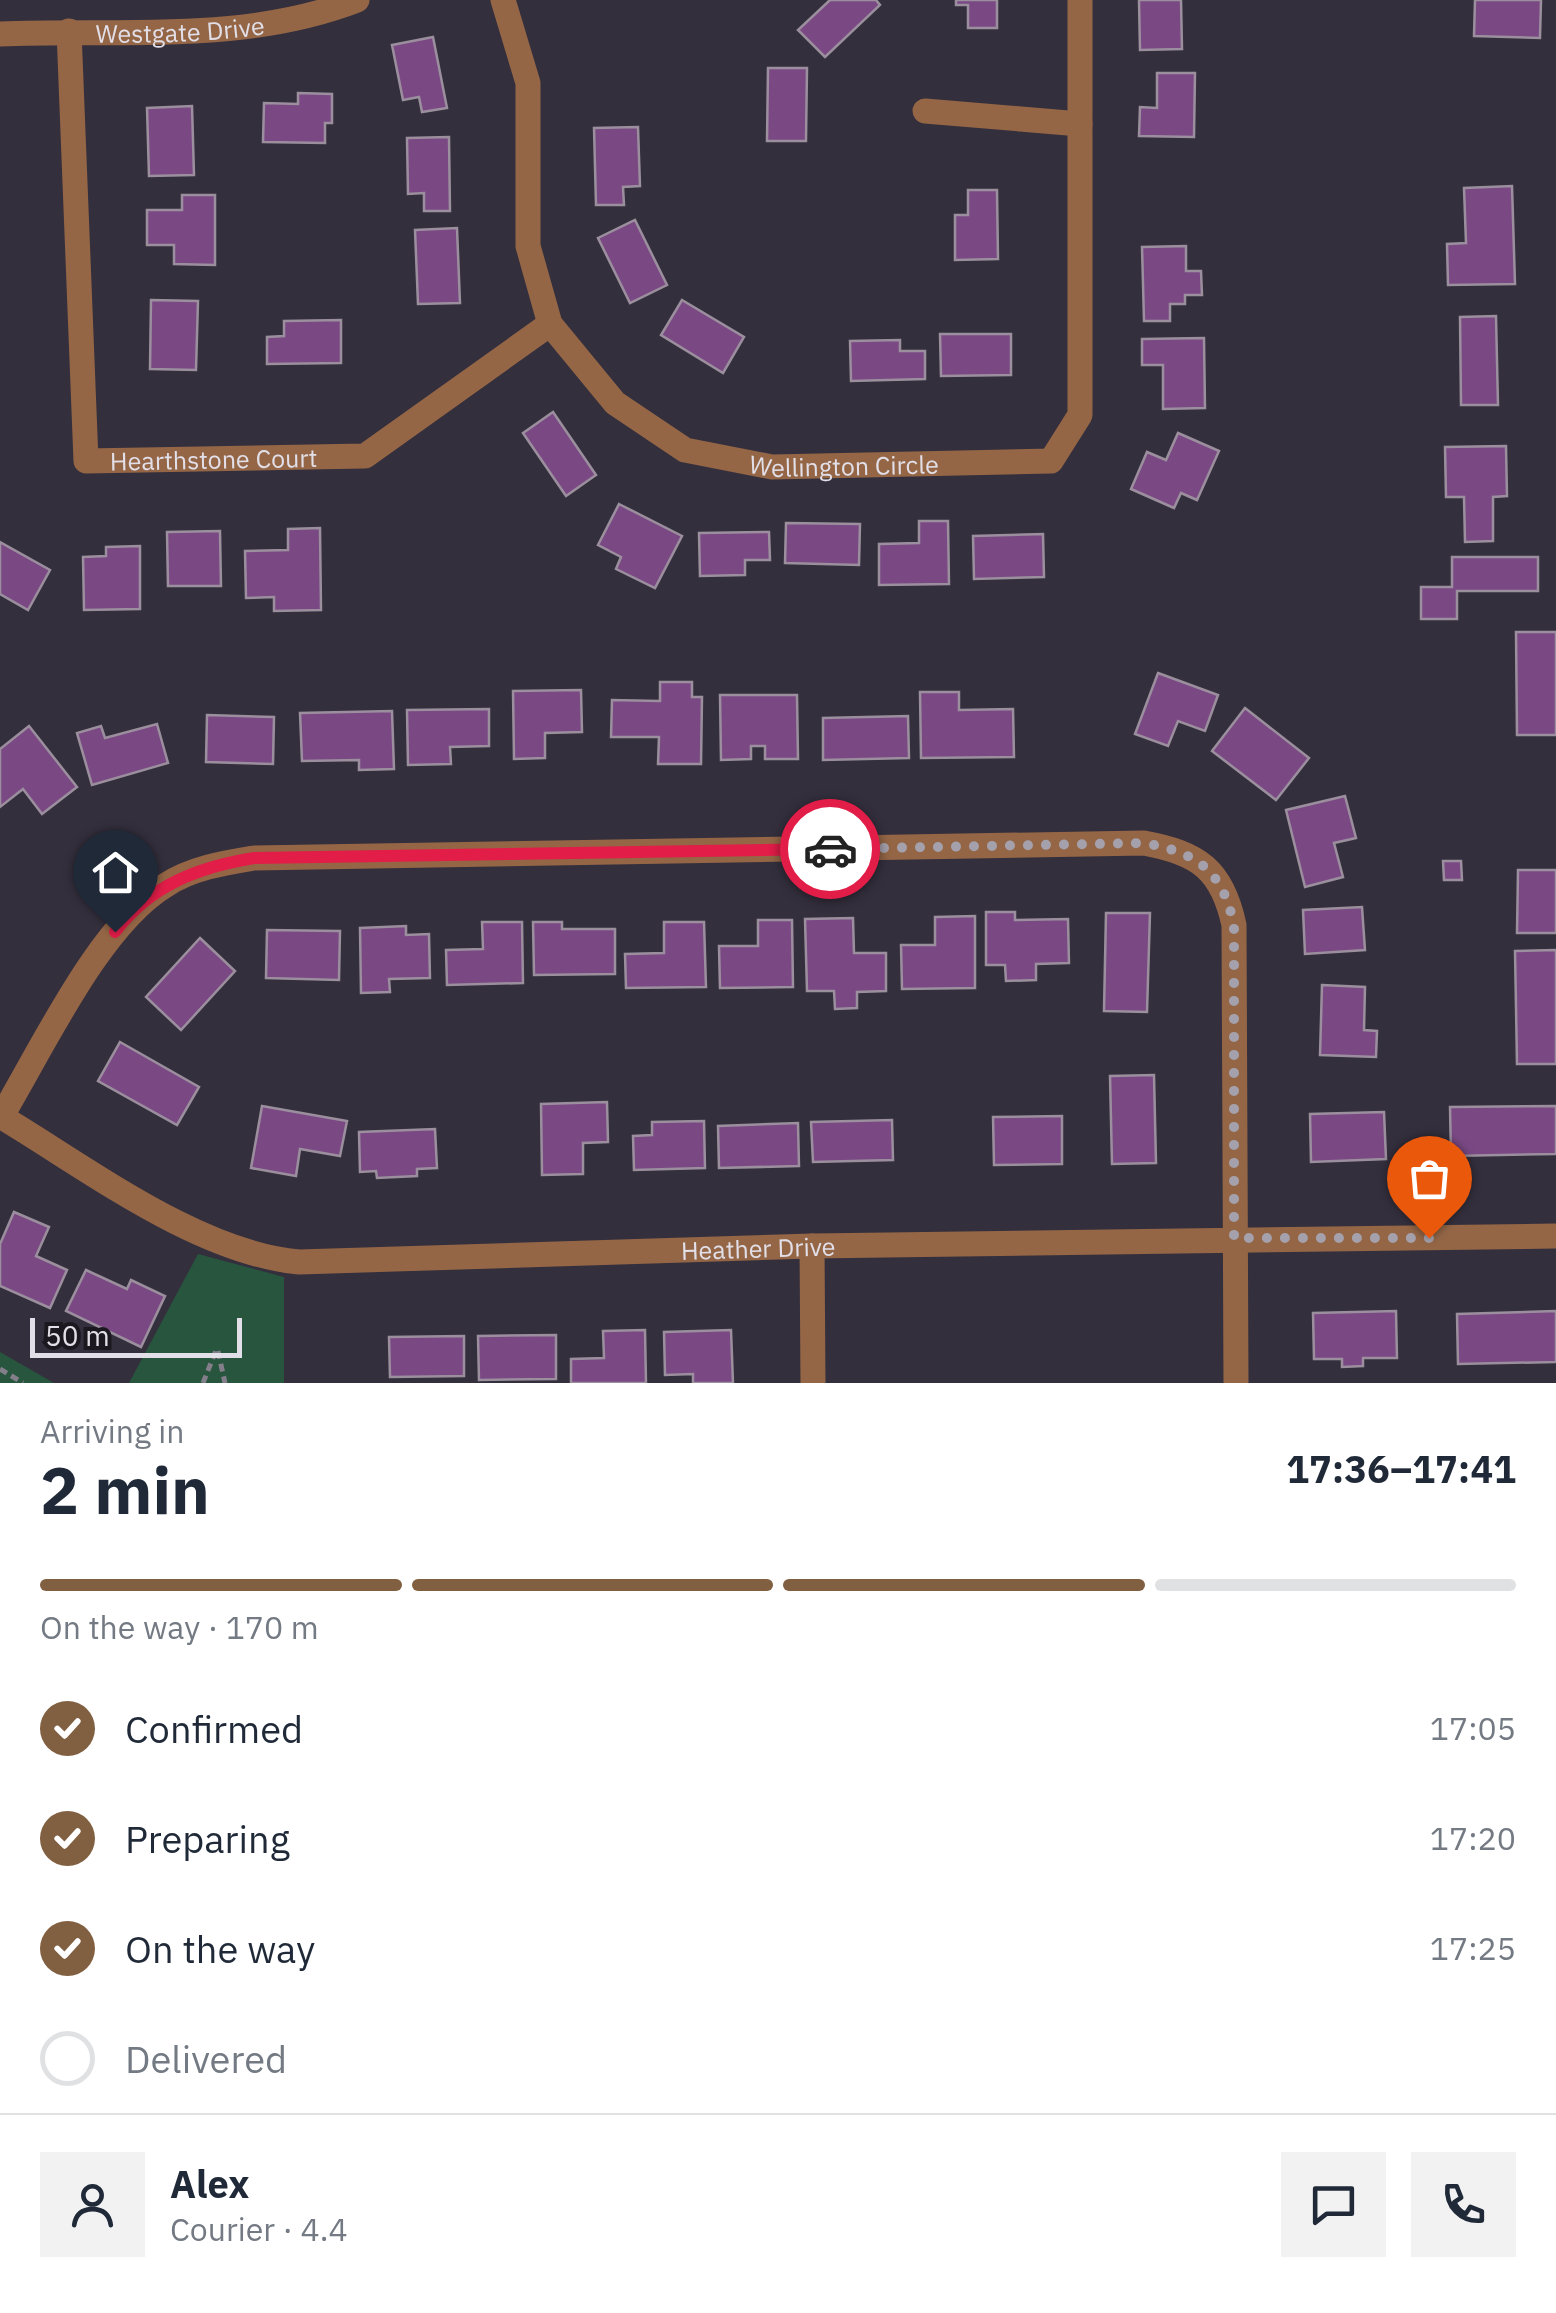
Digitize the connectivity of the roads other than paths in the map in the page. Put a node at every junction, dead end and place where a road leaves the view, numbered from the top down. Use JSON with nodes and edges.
{"nodes":[{"id":1,"x":356,"y":0,"type":"edge"},
{"id":2,"x":502,"y":0,"type":"edge"},
{"id":3,"x":1080,"y":0,"type":"edge"},
{"id":4,"x":314,"y":8,"type":"edge"},
{"id":5,"x":68,"y":31,"type":"junction"},
{"id":6,"x":0,"y":34,"type":"edge"},
{"id":7,"x":924,"y":111,"type":"dead end"},
{"id":8,"x":1080,"y":124,"type":"junction"},
{"id":9,"x":550,"y":324,"type":"junction"},
{"id":10,"x":1,"y":1116,"type":"edge"},
{"id":11,"x":1556,"y":1236,"type":"edge"},
{"id":12,"x":1234,"y":1238,"type":"junction"},
{"id":13,"x":812,"y":1246,"type":"junction"},
{"id":14,"x":813,"y":1383,"type":"edge"},
{"id":15,"x":1236,"y":1383,"type":"edge"}],
"edges":[{"from":1,"to":4,"type":"street","name":"Westgate Drive"},
{"from":2,"to":9,"type":"street","name":"Wellington Circle"},
{"from":3,"to":8,"type":"street","name":"Wellington Circle"},
{"from":4,"to":5,"type":"street","name":"Westgate Drive"},
{"from":5,"to":6,"type":"street","name":"Westgate Drive"},
{"from":5,"to":9,"type":"street","name":"Hearthstone Court"},
{"from":7,"to":8,"type":"street"},
{"from":8,"to":9,"type":"street","name":"Wellington Circle"},
{"from":10,"to":12,"type":"street"},
{"from":10,"to":13,"type":"street","name":"Heather Drive"},
{"from":11,"to":12,"type":"street","name":"Heather Drive"},
{"from":12,"to":13,"type":"street","name":"Heather Drive"},
{"from":12,"to":15,"type":"street"},
{"from":13,"to":14,"type":"street"}]}
